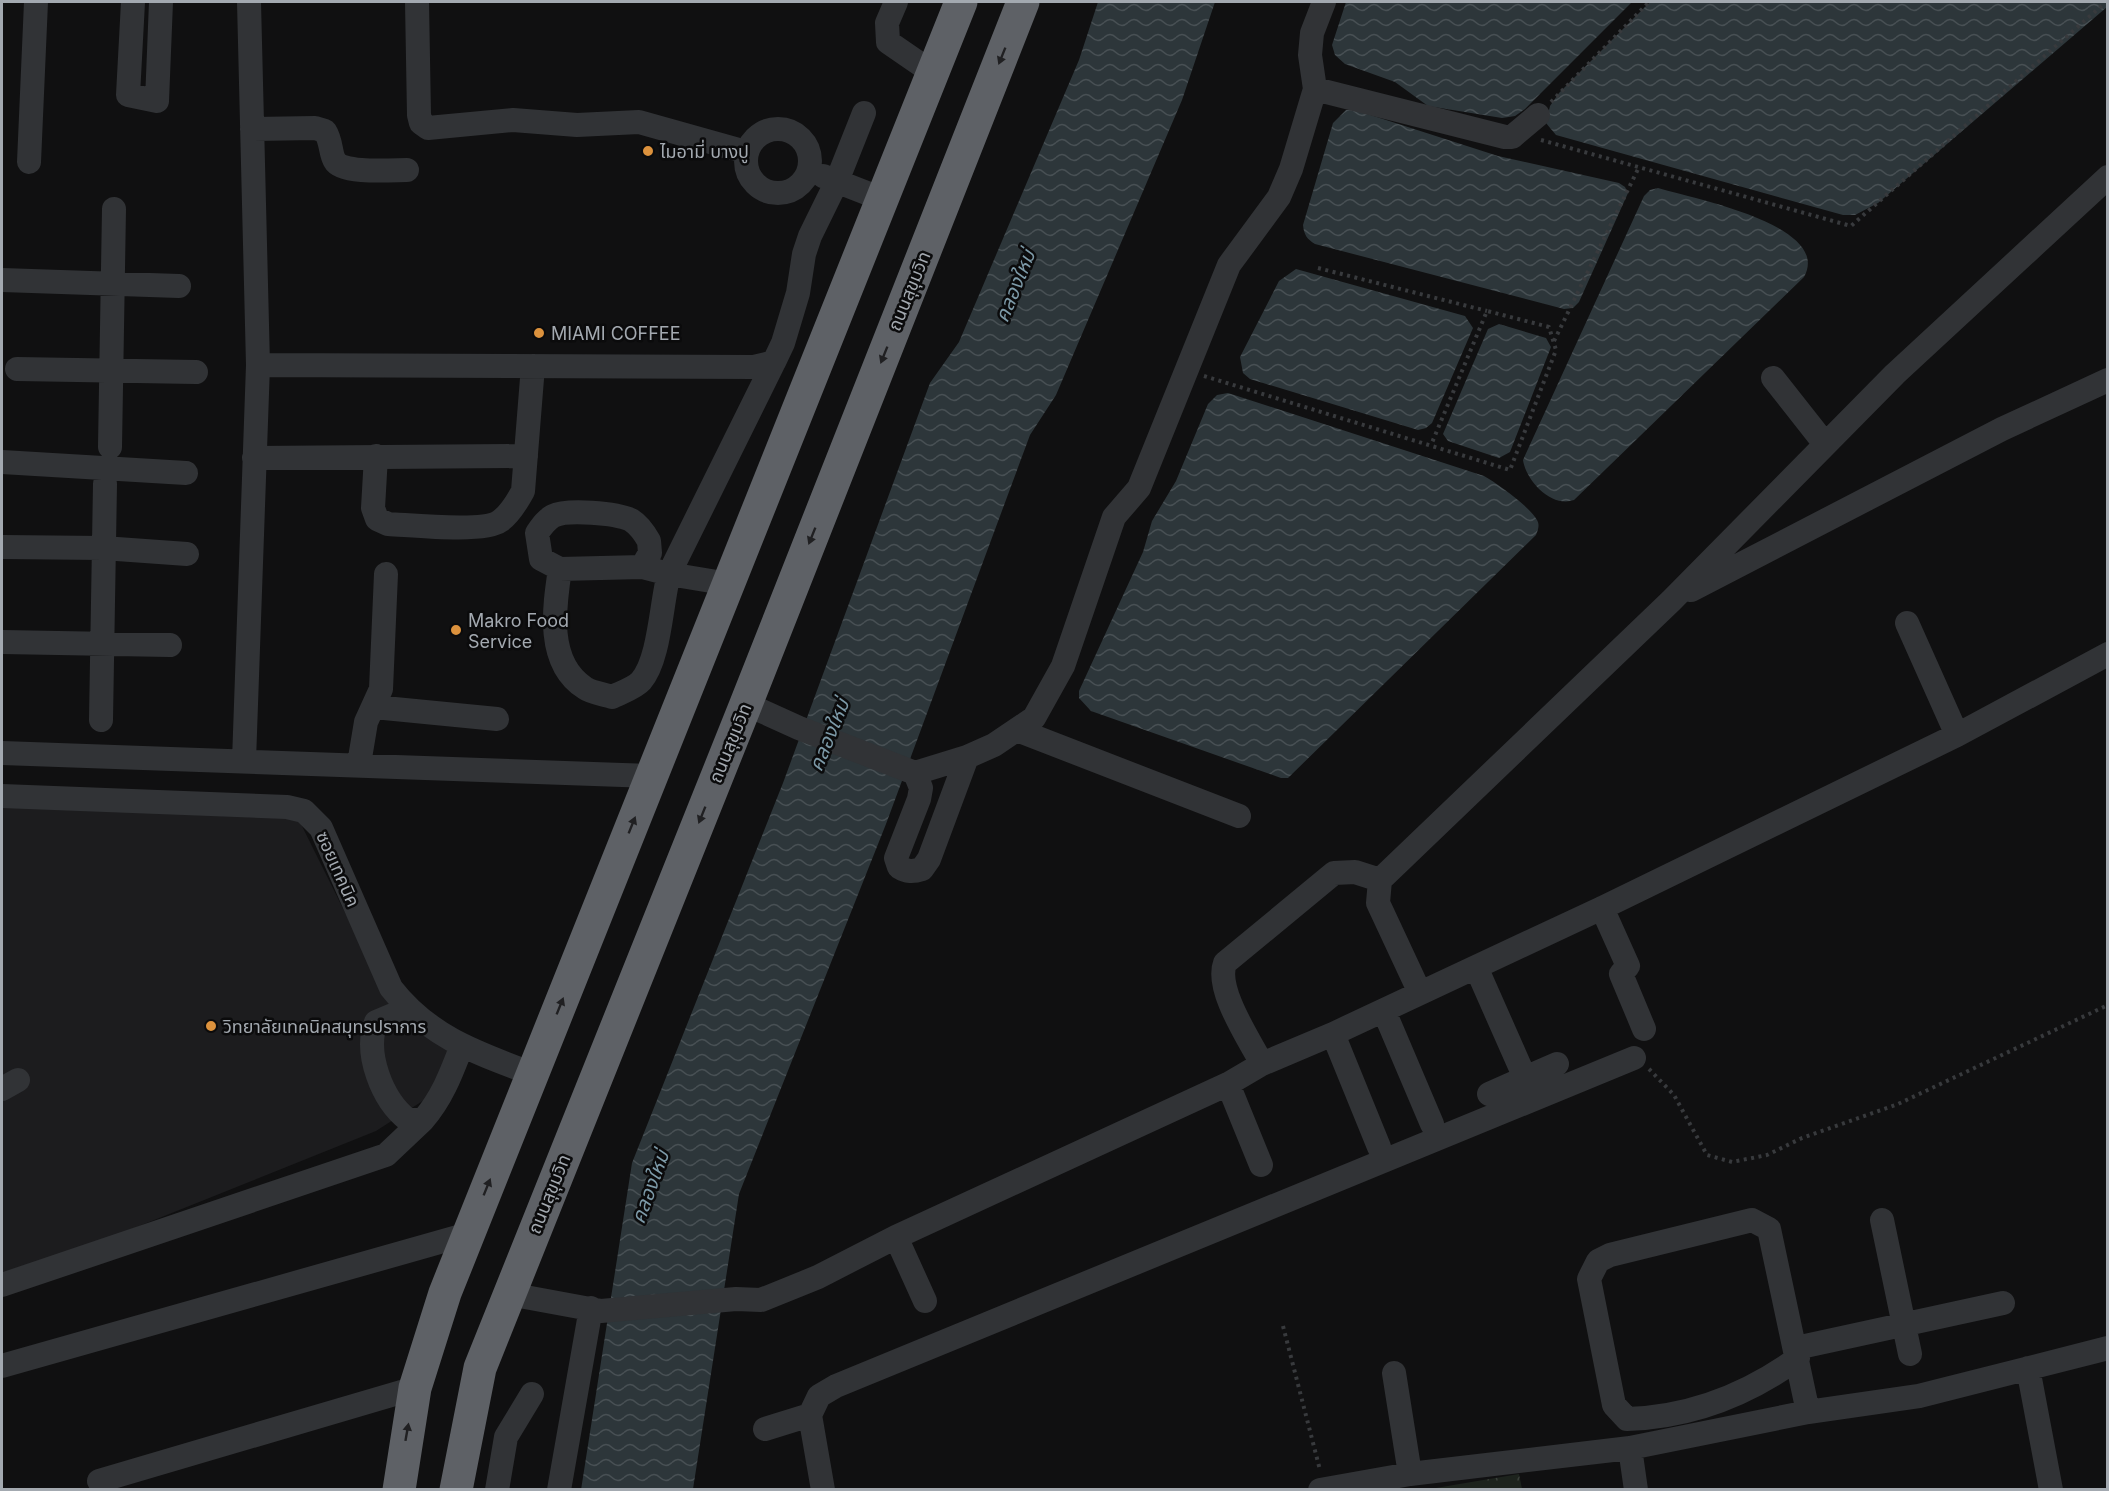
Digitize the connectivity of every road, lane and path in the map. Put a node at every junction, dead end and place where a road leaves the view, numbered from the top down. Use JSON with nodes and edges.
{"nodes":[{"id":1,"x":36,"y":2,"type":"edge"},
{"id":2,"x":133,"y":2,"type":"edge"},
{"id":3,"x":161,"y":2,"type":"edge"},
{"id":4,"x":249,"y":2,"type":"edge"},
{"id":5,"x":417,"y":2,"type":"edge"},
{"id":6,"x":896,"y":2,"type":"edge"},
{"id":7,"x":962,"y":2,"type":"edge"},
{"id":8,"x":1023,"y":2,"type":"edge"},
{"id":9,"x":1324,"y":2,"type":"edge"},
{"id":10,"x":1649,"y":2,"type":"edge"},
{"id":11,"x":2106,"y":2,"type":"edge"},
{"id":12,"x":933,"y":73,"type":"junction"},
{"id":13,"x":1315,"y":89,"type":"junction"},
{"id":14,"x":864,"y":113,"type":"dead end"},
{"id":15,"x":1538,"y":115,"type":"joint"},
{"id":16,"x":252,"y":129,"type":"junction"},
{"id":17,"x":1517,"y":133,"type":"junction"},
{"id":18,"x":746,"y":152,"type":"junction"},
{"id":19,"x":29,"y":162,"type":"dead end"},
{"id":20,"x":1639,"y":167,"type":"junction"},
{"id":21,"x":407,"y":170,"type":"dead end"},
{"id":22,"x":809,"y":171,"type":"junction"},
{"id":23,"x":2108,"y":177,"type":"edge"},
{"id":24,"x":837,"y":181,"type":"junction"},
{"id":25,"x":882,"y":200,"type":"junction"},
{"id":26,"x":114,"y":209,"type":"dead end"},
{"id":27,"x":1318,"y":268,"type":"dead end"},
{"id":28,"x":2,"y":280,"type":"edge"},
{"id":29,"x":113,"y":284,"type":"junction"},
{"id":30,"x":179,"y":286,"type":"dead end"},
{"id":31,"x":1487,"y":311,"type":"junction"},
{"id":32,"x":1554,"y":342,"type":"junction"},
{"id":33,"x":774,"y":362,"type":"junction"},
{"id":34,"x":258,"y":365,"type":"junction"},
{"id":35,"x":533,"y":366,"type":"junction"},
{"id":36,"x":17,"y":369,"type":"dead end"},
{"id":37,"x":1186,"y":371,"type":"junction"},
{"id":38,"x":110,"y":372,"type":"junction"},
{"id":39,"x":196,"y":372,"type":"dead end"},
{"id":40,"x":1773,"y":378,"type":"dead end"},
{"id":41,"x":2108,"y":380,"type":"edge"},
{"id":42,"x":1825,"y":444,"type":"junction"},
{"id":43,"x":1431,"y":446,"type":"junction"},
{"id":44,"x":110,"y":447,"type":"dead end"},
{"id":45,"x":376,"y":456,"type":"junction"},
{"id":46,"x":526,"y":456,"type":"junction"},
{"id":47,"x":254,"y":458,"type":"junction"},
{"id":48,"x":2,"y":462,"type":"edge"},
{"id":49,"x":186,"y":472,"type":"dead end"},
{"id":50,"x":105,"y":484,"type":"dead end"},
{"id":51,"x":3,"y":547,"type":"edge"},
{"id":52,"x":103,"y":548,"type":"junction"},
{"id":53,"x":187,"y":554,"type":"dead end"},
{"id":54,"x":642,"y":567,"type":"junction"},
{"id":55,"x":560,"y":569,"type":"junction"},
{"id":56,"x":386,"y":574,"type":"dead end"},
{"id":57,"x":669,"y":574,"type":"junction"},
{"id":58,"x":729,"y":584,"type":"junction"},
{"id":59,"x":1671,"y":601,"type":"junction"},
{"id":60,"x":1907,"y":623,"type":"dead end"},
{"id":61,"x":2,"y":642,"type":"edge"},
{"id":62,"x":101,"y":644,"type":"junction"},
{"id":63,"x":170,"y":645,"type":"dead end"},
{"id":64,"x":2108,"y":654,"type":"edge"},
{"id":65,"x":746,"y":704,"type":"junction"},
{"id":66,"x":374,"y":707,"type":"junction"},
{"id":67,"x":497,"y":719,"type":"dead end"},
{"id":68,"x":101,"y":720,"type":"dead end"},
{"id":69,"x":1017,"y":730,"type":"junction"},
{"id":70,"x":1958,"y":735,"type":"junction"},
{"id":71,"x":2,"y":753,"type":"edge"},
{"id":72,"x":967,"y":757,"type":"junction"},
{"id":73,"x":244,"y":760,"type":"junction"},
{"id":74,"x":359,"y":764,"type":"junction"},
{"id":75,"x":912,"y":771,"type":"junction"},
{"id":76,"x":651,"y":776,"type":"junction"},
{"id":77,"x":2,"y":796,"type":"edge"},
{"id":78,"x":1239,"y":816,"type":"dead end"},
{"id":79,"x":1380,"y":880,"type":"junction"},
{"id":80,"x":1602,"y":908,"type":"junction"},
{"id":81,"x":1476,"y":967,"type":"junction"},
{"id":82,"x":1420,"y":993,"type":"junction"},
{"id":83,"x":2108,"y":1005,"type":"edge"},
{"id":84,"x":407,"y":1009,"type":"junction"},
{"id":85,"x":1384,"y":1011,"type":"junction"},
{"id":86,"x":1644,"y":1029,"type":"dead end"},
{"id":87,"x":1333,"y":1034,"type":"junction"},
{"id":88,"x":461,"y":1048,"type":"junction"},
{"id":89,"x":1634,"y":1058,"type":"joint"},
{"id":90,"x":1262,"y":1064,"type":"junction"},
{"id":91,"x":1557,"y":1064,"type":"dead end"},
{"id":92,"x":533,"y":1074,"type":"junction"},
{"id":93,"x":1525,"y":1078,"type":"junction"},
{"id":94,"x":1228,"y":1084,"type":"junction"},
{"id":95,"x":1489,"y":1094,"type":"dead end"},
{"id":96,"x":423,"y":1120,"type":"junction"},
{"id":97,"x":1432,"y":1124,"type":"dead end"},
{"id":98,"x":1379,"y":1148,"type":"dead end"},
{"id":99,"x":1261,"y":1165,"type":"dead end"},
{"id":100,"x":1882,"y":1220,"type":"dead end"},
{"id":101,"x":468,"y":1234,"type":"junction"},
{"id":102,"x":896,"y":1237,"type":"junction"},
{"id":103,"x":2,"y":1285,"type":"edge"},
{"id":104,"x":509,"y":1294,"type":"junction"},
{"id":105,"x":925,"y":1301,"type":"dead end"},
{"id":106,"x":2003,"y":1303,"type":"dead end"},
{"id":107,"x":596,"y":1310,"type":"junction"},
{"id":108,"x":1903,"y":1325,"type":"junction"},
{"id":109,"x":1283,"y":1326,"type":"dead end"},
{"id":110,"x":2108,"y":1348,"type":"edge"},
{"id":111,"x":1797,"y":1353,"type":"junction"},
{"id":112,"x":1910,"y":1354,"type":"dead end"},
{"id":113,"x":2,"y":1366,"type":"edge"},
{"id":114,"x":2028,"y":1368,"type":"junction"},
{"id":115,"x":1394,"y":1373,"type":"dead end"},
{"id":116,"x":415,"y":1388,"type":"junction"},
{"id":117,"x":532,"y":1394,"type":"dead end"},
{"id":118,"x":1808,"y":1412,"type":"junction"},
{"id":119,"x":810,"y":1415,"type":"junction"},
{"id":120,"x":765,"y":1428,"type":"dead end"},
{"id":121,"x":1630,"y":1448,"type":"junction"},
{"id":122,"x":1410,"y":1474,"type":"junction"},
{"id":123,"x":99,"y":1481,"type":"dead end"},
{"id":124,"x":1322,"y":1489,"type":"edge"},
{"id":125,"x":399,"y":1490,"type":"edge"},
{"id":126,"x":456,"y":1490,"type":"edge"},
{"id":127,"x":497,"y":1490,"type":"edge"},
{"id":128,"x":559,"y":1490,"type":"edge"},
{"id":129,"x":822,"y":1490,"type":"edge"},
{"id":130,"x":1636,"y":1490,"type":"edge"},
{"id":131,"x":2051,"y":1490,"type":"edge"}],
"edges":[{"from":1,"to":19,"type":"street"},
{"from":2,"to":3,"type":"street"},
{"from":4,"to":16,"type":"street"},
{"from":5,"to":18,"type":"street"},
{"from":6,"to":12,"type":"street"},
{"from":7,"to":12,"type":"highway"},
{"from":8,"to":65,"type":"highway","name":"ถนนสุขุมวิท","one_way":true},
{"from":9,"to":13,"type":"street"},
{"from":10,"to":15,"type":"path"},
{"from":11,"to":20,"type":"path"},
{"from":12,"to":25,"type":"highway"},
{"from":13,"to":17,"type":"street"},
{"from":13,"to":37,"type":"street"},
{"from":14,"to":24,"type":"street"},
{"from":15,"to":17,"type":"street"},
{"from":16,"to":21,"type":"street"},
{"from":16,"to":34,"type":"street"},
{"from":17,"to":20,"type":"path"},
{"from":18,"to":22,"type":"street"},
{"from":18,"to":22,"type":"street"},
{"from":20,"to":32,"type":"path"},
{"from":22,"to":24,"type":"street"},
{"from":23,"to":42,"type":"street"},
{"from":24,"to":25,"type":"street"},
{"from":24,"to":33,"type":"street"},
{"from":25,"to":58,"type":"highway"},
{"from":26,"to":29,"type":"street"},
{"from":27,"to":31,"type":"path"},
{"from":28,"to":29,"type":"street"},
{"from":29,"to":30,"type":"street"},
{"from":29,"to":38,"type":"street"},
{"from":31,"to":32,"type":"path"},
{"from":31,"to":43,"type":"path"},
{"from":32,"to":43,"type":"path"},
{"from":33,"to":35,"type":"street"},
{"from":33,"to":57,"type":"street"},
{"from":34,"to":35,"type":"street"},
{"from":34,"to":47,"type":"street"},
{"from":35,"to":46,"type":"street"},
{"from":36,"to":38,"type":"street"},
{"from":37,"to":43,"type":"path"},
{"from":37,"to":69,"type":"street"},
{"from":38,"to":39,"type":"street"},
{"from":38,"to":44,"type":"street"},
{"from":40,"to":42,"type":"street"},
{"from":41,"to":59,"type":"street"},
{"from":42,"to":59,"type":"street"},
{"from":45,"to":46,"type":"street"},
{"from":45,"to":46,"type":"street"},
{"from":45,"to":47,"type":"street"},
{"from":47,"to":73,"type":"street"},
{"from":48,"to":49,"type":"street"},
{"from":50,"to":52,"type":"street"},
{"from":51,"to":52,"type":"street"},
{"from":52,"to":53,"type":"street"},
{"from":52,"to":62,"type":"street"},
{"from":54,"to":55,"type":"street"},
{"from":54,"to":55,"type":"street"},
{"from":54,"to":57,"type":"street"},
{"from":55,"to":57,"type":"street"},
{"from":56,"to":66,"type":"street"},
{"from":57,"to":58,"type":"street"},
{"from":58,"to":76,"type":"highway"},
{"from":59,"to":79,"type":"street"},
{"from":60,"to":70,"type":"street"},
{"from":61,"to":62,"type":"street"},
{"from":62,"to":63,"type":"street"},
{"from":62,"to":68,"type":"street"},
{"from":64,"to":70,"type":"street"},
{"from":65,"to":75,"type":"street"},
{"from":65,"to":104,"type":"highway","name":"ถนนสุขุมวิท","one_way":true},
{"from":66,"to":67,"type":"street"},
{"from":66,"to":74,"type":"street"},
{"from":69,"to":72,"type":"street"},
{"from":69,"to":78,"type":"street"},
{"from":70,"to":80,"type":"street"},
{"from":71,"to":73,"type":"street"},
{"from":72,"to":75,"type":"street"},
{"from":72,"to":75,"type":"street"},
{"from":73,"to":74,"type":"street"},
{"from":74,"to":76,"type":"street"},
{"from":92,"to":76,"type":"highway","one_way":true},
{"from":77,"to":84,"type":"street","name":"ซอยเทคนิค"},
{"from":79,"to":82,"type":"street"},
{"from":79,"to":90,"type":"street"},
{"from":80,"to":81,"type":"street"},
{"from":80,"to":86,"type":"street"},
{"from":81,"to":82,"type":"street"},
{"from":81,"to":93,"type":"street"},
{"from":82,"to":85,"type":"street"},
{"from":83,"to":89,"type":"path"},
{"from":84,"to":88,"type":"street","name":"ซอยเทคนิค"},
{"from":84,"to":96,"type":"street"},
{"from":85,"to":87,"type":"street"},
{"from":85,"to":97,"type":"street"},
{"from":87,"to":90,"type":"street"},
{"from":87,"to":98,"type":"street"},
{"from":88,"to":92,"type":"street","name":"ซอยเทคนิค"},
{"from":88,"to":96,"type":"street"},
{"from":89,"to":119,"type":"street"},
{"from":90,"to":94,"type":"street"},
{"from":91,"to":93,"type":"street"},
{"from":101,"to":92,"type":"highway","one_way":true},
{"from":93,"to":95,"type":"street"},
{"from":94,"to":99,"type":"street"},
{"from":94,"to":102,"type":"street"},
{"from":96,"to":103,"type":"street"},
{"from":100,"to":108,"type":"street"},
{"from":101,"to":113,"type":"street"},
{"from":101,"to":116,"type":"highway"},
{"from":102,"to":105,"type":"street"},
{"from":102,"to":107,"type":"street"},
{"from":104,"to":107,"type":"street"},
{"from":104,"to":126,"type":"highway","name":"ถนนสุขุมวิท"},
{"from":106,"to":108,"type":"street"},
{"from":107,"to":128,"type":"street"},
{"from":108,"to":111,"type":"street"},
{"from":108,"to":112,"type":"street"},
{"from":109,"to":124,"type":"path"},
{"from":110,"to":114,"type":"street"},
{"from":111,"to":111,"type":"street"},
{"from":111,"to":118,"type":"street"},
{"from":114,"to":118,"type":"street"},
{"from":114,"to":131,"type":"street"},
{"from":115,"to":122,"type":"street"},
{"from":116,"to":123,"type":"street"},
{"from":125,"to":116,"type":"highway","one_way":true},
{"from":117,"to":127,"type":"street"},
{"from":118,"to":121,"type":"street"},
{"from":119,"to":120,"type":"street"},
{"from":119,"to":129,"type":"street"},
{"from":121,"to":122,"type":"street"},
{"from":121,"to":130,"type":"street"},
{"from":122,"to":124,"type":"street"}]}
